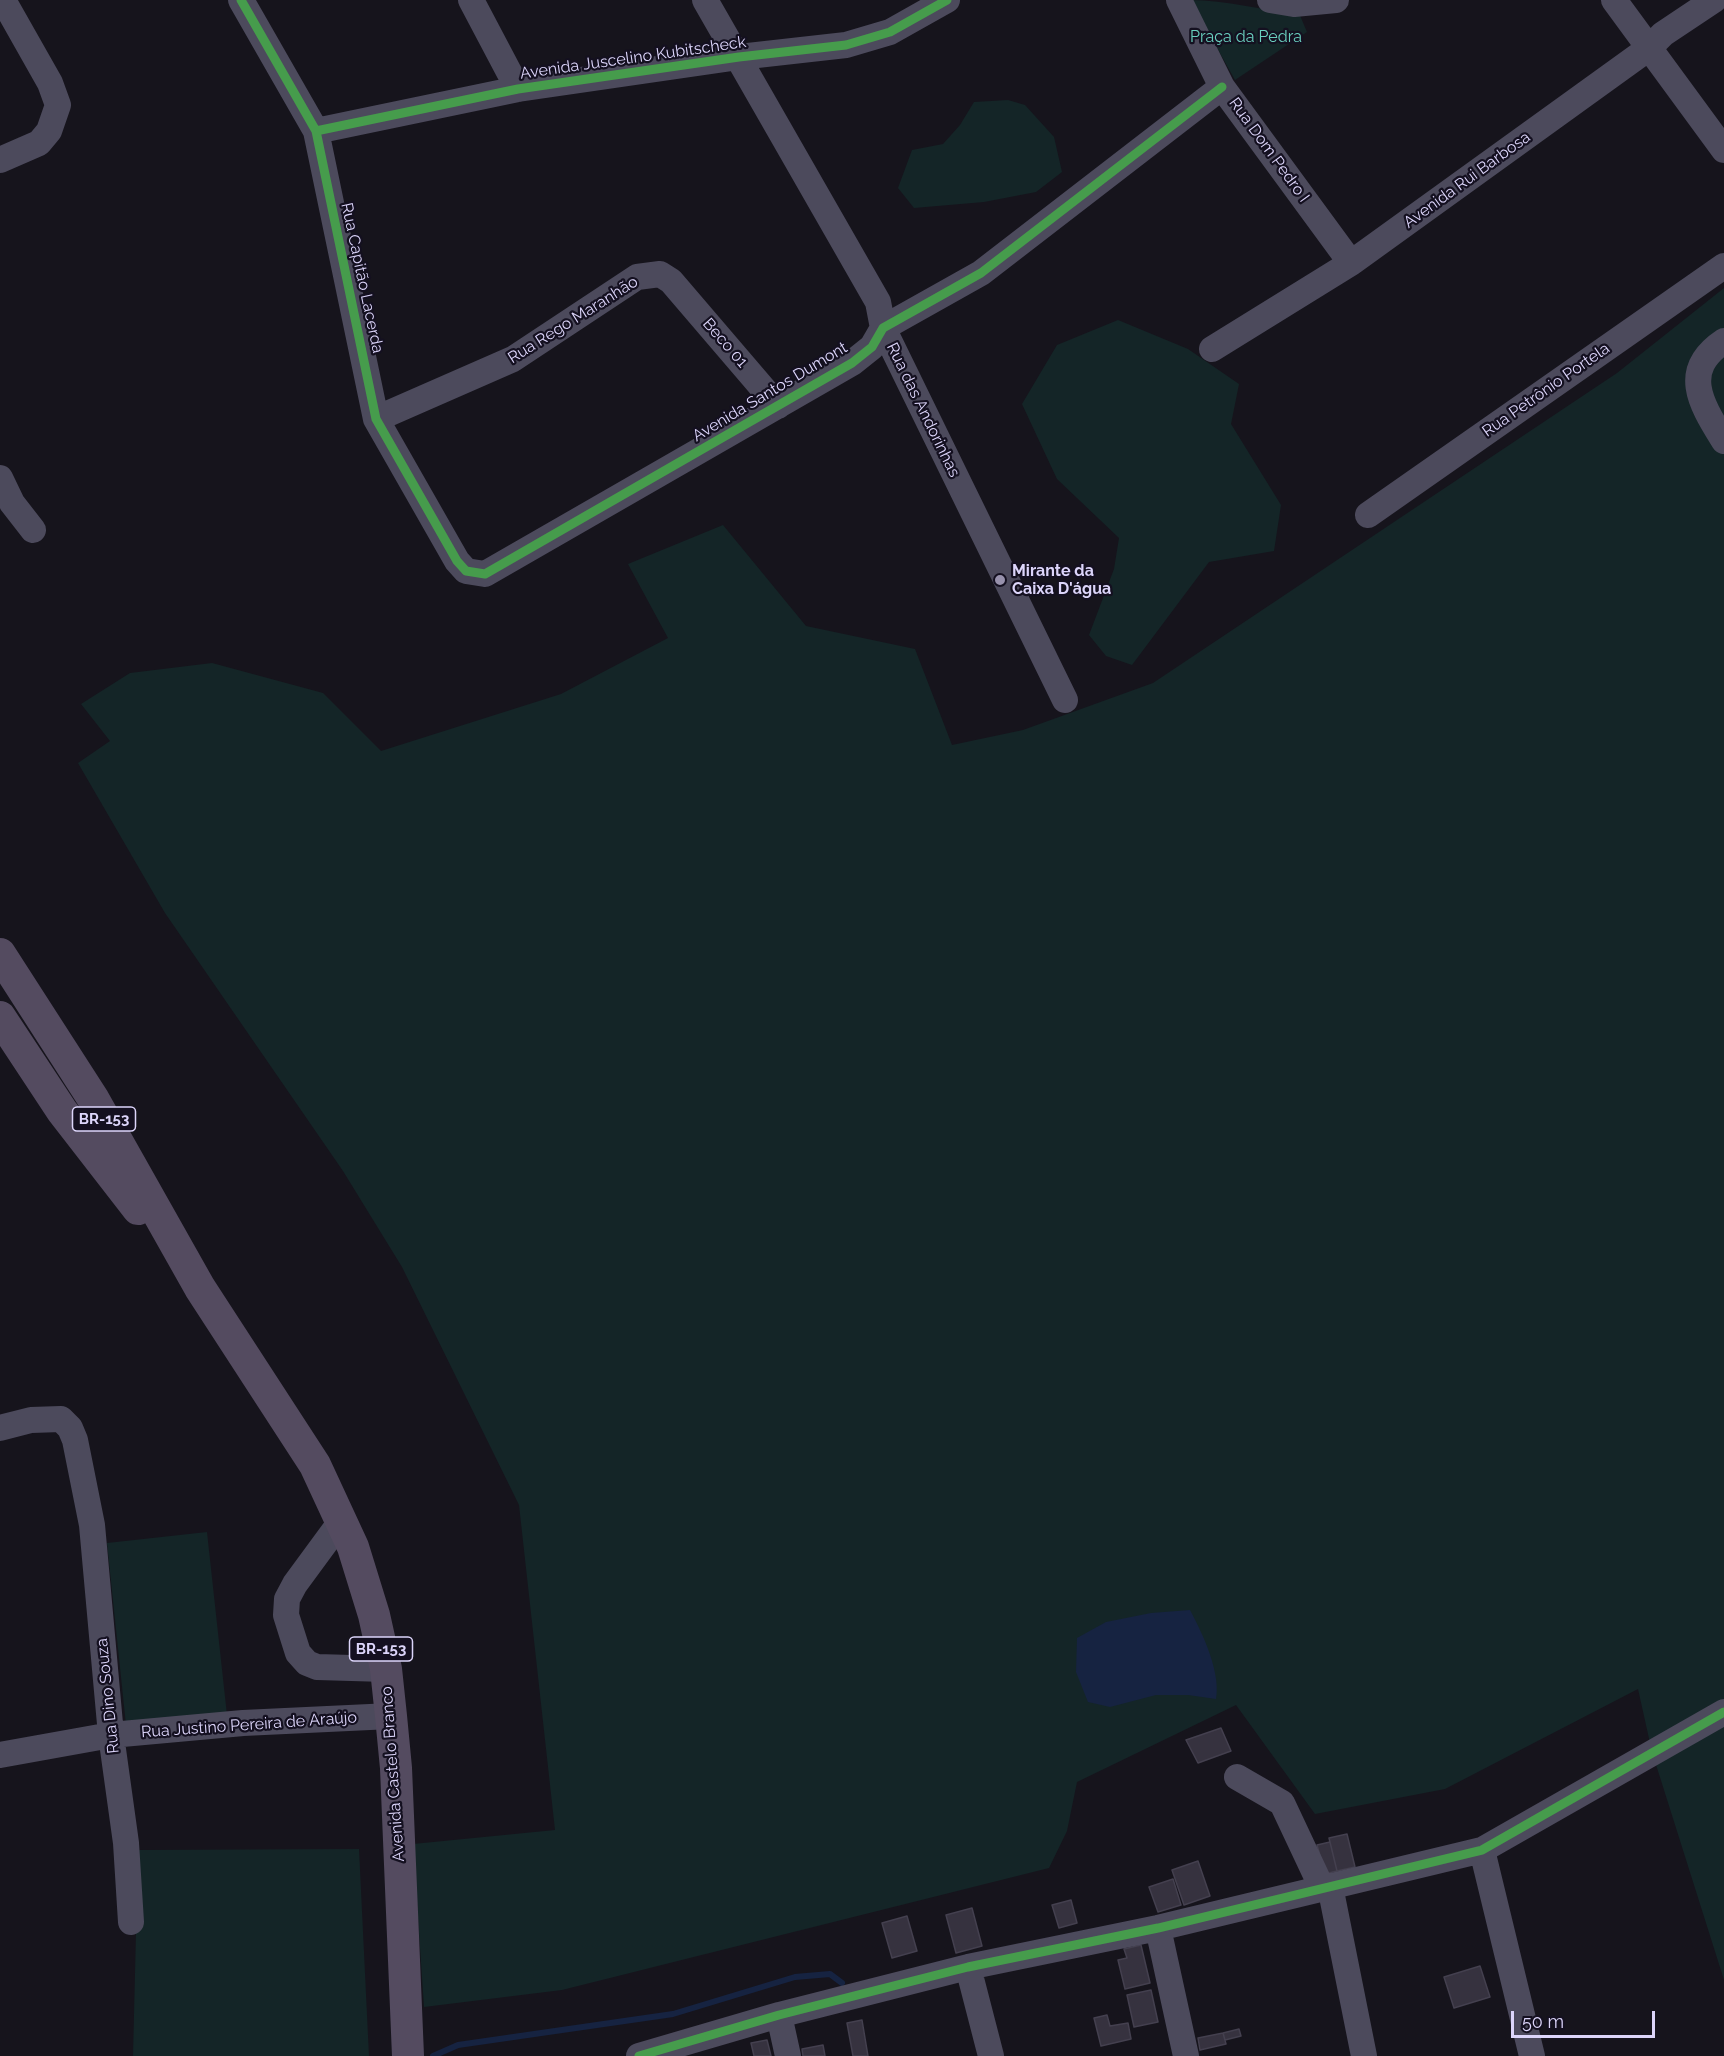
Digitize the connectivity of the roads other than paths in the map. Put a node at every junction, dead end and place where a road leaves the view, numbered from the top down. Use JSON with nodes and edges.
{"nodes":[{"id":1,"x":3,"y":0,"type":"edge"},
{"id":2,"x":241,"y":0,"type":"edge"},
{"id":3,"x":471,"y":0,"type":"edge"},
{"id":4,"x":705,"y":0,"type":"edge"},
{"id":5,"x":1179,"y":0,"type":"edge"},
{"id":6,"x":1270,"y":0,"type":"edge"},
{"id":7,"x":1336,"y":0,"type":"edge"},
{"id":8,"x":1614,"y":0,"type":"edge"},
{"id":9,"x":1714,"y":0,"type":"edge"},
{"id":10,"x":942,"y":1,"type":"edge"},
{"id":11,"x":1649,"y":48,"type":"junction"},
{"id":12,"x":738,"y":57,"type":"junction"},
{"id":13,"x":1222,"y":87,"type":"junction"},
{"id":14,"x":518,"y":89,"type":"junction"},
{"id":15,"x":316,"y":131,"type":"junction"},
{"id":16,"x":1724,"y":150,"type":"edge"},
{"id":17,"x":0,"y":160,"type":"edge"},
{"id":18,"x":1351,"y":263,"type":"junction"},
{"id":19,"x":1724,"y":266,"type":"edge"},
{"id":20,"x":671,"y":281,"type":"joint"},
{"id":21,"x":883,"y":328,"type":"junction"},
{"id":22,"x":1724,"y":341,"type":"edge"},
{"id":23,"x":1212,"y":349,"type":"dead end"},
{"id":24,"x":778,"y":406,"type":"junction"},
{"id":25,"x":376,"y":419,"type":"junction"},
{"id":26,"x":1724,"y":441,"type":"edge"},
{"id":27,"x":0,"y":478,"type":"edge"},
{"id":28,"x":1368,"y":515,"type":"dead end"},
{"id":29,"x":33,"y":530,"type":"dead end"},
{"id":30,"x":457,"y":561,"type":"joint"},
{"id":31,"x":1065,"y":700,"type":"dead end"},
{"id":32,"x":0,"y":954,"type":"edge"},
{"id":33,"x":0,"y":1017,"type":"edge"},
{"id":34,"x":200,"y":1288,"type":"junction"},
{"id":35,"x":0,"y":1428,"type":"edge"},
{"id":36,"x":342,"y":1520,"type":"junction"},
{"id":37,"x":386,"y":1669,"type":"junction"},
{"id":38,"x":1724,"y":1712,"type":"edge"},
{"id":39,"x":391,"y":1716,"type":"junction"},
{"id":40,"x":111,"y":1735,"type":"junction"},
{"id":41,"x":0,"y":1755,"type":"edge"},
{"id":42,"x":1237,"y":1778,"type":"dead end"},
{"id":43,"x":1482,"y":1850,"type":"junction"},
{"id":44,"x":1326,"y":1887,"type":"junction"},
{"id":45,"x":131,"y":1922,"type":"dead end"},
{"id":46,"x":1158,"y":1928,"type":"junction"},
{"id":47,"x":968,"y":1967,"type":"junction"},
{"id":48,"x":780,"y":2015,"type":"junction"},
{"id":49,"x":408,"y":2056,"type":"edge"},
{"id":50,"x":639,"y":2056,"type":"edge"},
{"id":51,"x":788,"y":2056,"type":"edge"},
{"id":52,"x":991,"y":2056,"type":"edge"},
{"id":53,"x":1186,"y":2056,"type":"edge"},
{"id":54,"x":1364,"y":2056,"type":"edge"},
{"id":55,"x":1532,"y":2056,"type":"edge"}],
"edges":[{"from":1,"to":17,"type":"street"},
{"from":2,"to":15,"type":"street","name":"Rua Capitão Lacerda"},
{"from":3,"to":14,"type":"street"},
{"from":4,"to":12,"type":"street","name":"Rua das Andorinhas"},
{"from":5,"to":13,"type":"street","name":"Rua Dom Pedro I"},
{"from":6,"to":7,"type":"street"},
{"from":8,"to":11,"type":"street"},
{"from":9,"to":11,"type":"street","name":"Avenida Rui Barbosa"},
{"from":10,"to":12,"type":"street","name":"Avenida Juscelino Kubitscheck"},
{"from":11,"to":16,"type":"street"},
{"from":11,"to":18,"type":"street","name":"Avenida Rui Barbosa"},
{"from":12,"to":14,"type":"street","name":"Avenida Juscelino Kubitscheck"},
{"from":12,"to":21,"type":"street","name":"Rua das Andorinhas"},
{"from":13,"to":18,"type":"street","name":"Rua Dom Pedro I"},
{"from":13,"to":21,"type":"street","name":"Avenida Santos Dumont"},
{"from":14,"to":15,"type":"street","name":"Avenida Juscelino Kubitscheck"},
{"from":15,"to":25,"type":"street","name":"Rua Capitão Lacerda"},
{"from":18,"to":23,"type":"street","name":"Avenida Rui Barbosa"},
{"from":19,"to":28,"type":"street","name":"Rua Petrônio Portela"},
{"from":20,"to":24,"type":"street","name":"Beco 01"},
{"from":20,"to":25,"type":"street","name":"Rua Rego Maranhão"},
{"from":21,"to":24,"type":"street","name":"Avenida Santos Dumont"},
{"from":21,"to":31,"type":"street","name":"Rua das Andorinhas"},
{"from":22,"to":26,"type":"street"},
{"from":24,"to":30,"type":"street","name":"Avenida Santos Dumont"},
{"from":25,"to":30,"type":"street","name":"Rua Capitão Lacerda"},
{"from":27,"to":29,"type":"street"},
{"from":32,"to":34,"type":"main road","name":"Avenida Castelo Branco","number":"BR-153"},
{"from":33,"to":34,"type":"main road","name":"Avenida Castelo Branco","number":"BR-153"},
{"from":34,"to":36,"type":"main road","name":"Avenida Castelo Branco","number":"BR-153"},
{"from":35,"to":40,"type":"street","name":"Rua Dino Souza"},
{"from":36,"to":37,"type":"main road","name":"Avenida Castelo Branco","number":"BR-153"},
{"from":36,"to":37,"type":"street"},
{"from":37,"to":39,"type":"main road","name":"Avenida Castelo Branco","number":"BR-153"},
{"from":38,"to":43,"type":"street"},
{"from":39,"to":40,"type":"street","name":"Rua Justino Pereira de Araújo"},
{"from":39,"to":49,"type":"main road","name":"Avenida Castelo Branco","number":"BR-153"},
{"from":40,"to":41,"type":"street","name":"Rua Justino Pereira de Araújo"},
{"from":40,"to":45,"type":"street","name":"Rua Dino Souza"},
{"from":42,"to":44,"type":"street"},
{"from":43,"to":44,"type":"street"},
{"from":43,"to":55,"type":"street"},
{"from":44,"to":46,"type":"street"},
{"from":44,"to":54,"type":"street"},
{"from":46,"to":47,"type":"street"},
{"from":46,"to":53,"type":"street"},
{"from":47,"to":48,"type":"street"},
{"from":47,"to":52,"type":"street"},
{"from":48,"to":50,"type":"street"},
{"from":48,"to":51,"type":"street"}]}
